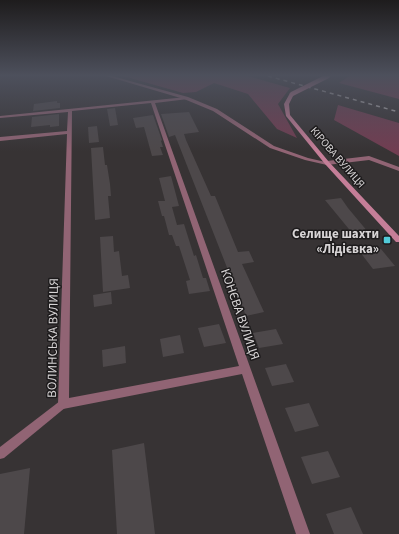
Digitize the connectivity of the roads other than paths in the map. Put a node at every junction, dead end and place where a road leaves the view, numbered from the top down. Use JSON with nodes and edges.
{"nodes":[{"id":1,"x":167,"y":101,"type":"edge"},
{"id":2,"x":193,"y":101,"type":"edge"},
{"id":3,"x":286,"y":101,"type":"edge"},
{"id":4,"x":153,"y":103,"type":"junction"},
{"id":5,"x":70,"y":110,"type":"junction"},
{"id":6,"x":0,"y":117,"type":"edge"},
{"id":7,"x":70,"y":132,"type":"junction"},
{"id":8,"x":0,"y":139,"type":"edge"},
{"id":9,"x":327,"y":162,"type":"junction"},
{"id":10,"x":399,"y":169,"type":"edge"},
{"id":11,"x":399,"y":240,"type":"edge"},
{"id":12,"x":246,"y":369,"type":"junction"},
{"id":13,"x":63,"y":404,"type":"junction"},
{"id":14,"x":0,"y":454,"type":"edge"},
{"id":15,"x":303,"y":534,"type":"edge"}],
"edges":[{"from":1,"to":4,"type":"street"},
{"from":2,"to":9,"type":"street"},
{"from":3,"to":9,"type":"main road","name":"КІРОВА ВУЛИЦЯ","bridge":true},
{"from":4,"to":5,"type":"street"},
{"from":4,"to":12,"type":"street","name":"КОНЄВА ВУЛИЦЯ"},
{"from":5,"to":6,"type":"street"},
{"from":5,"to":7,"type":"street","name":"ВОЛИНСЬКА ВУЛИЦЯ"},
{"from":7,"to":8,"type":"street"},
{"from":7,"to":13,"type":"street","name":"ВОЛИНСЬКА ВУЛИЦЯ"},
{"from":9,"to":10,"type":"street"},
{"from":9,"to":11,"type":"main road","name":"КІРОВА ВУЛИЦЯ"},
{"from":12,"to":13,"type":"street","name":"ВОЛИНСЬКА ВУЛИЦЯ"},
{"from":12,"to":15,"type":"street","name":"КОНЄВА ВУЛИЦЯ"},
{"from":13,"to":14,"type":"lane"}]}
